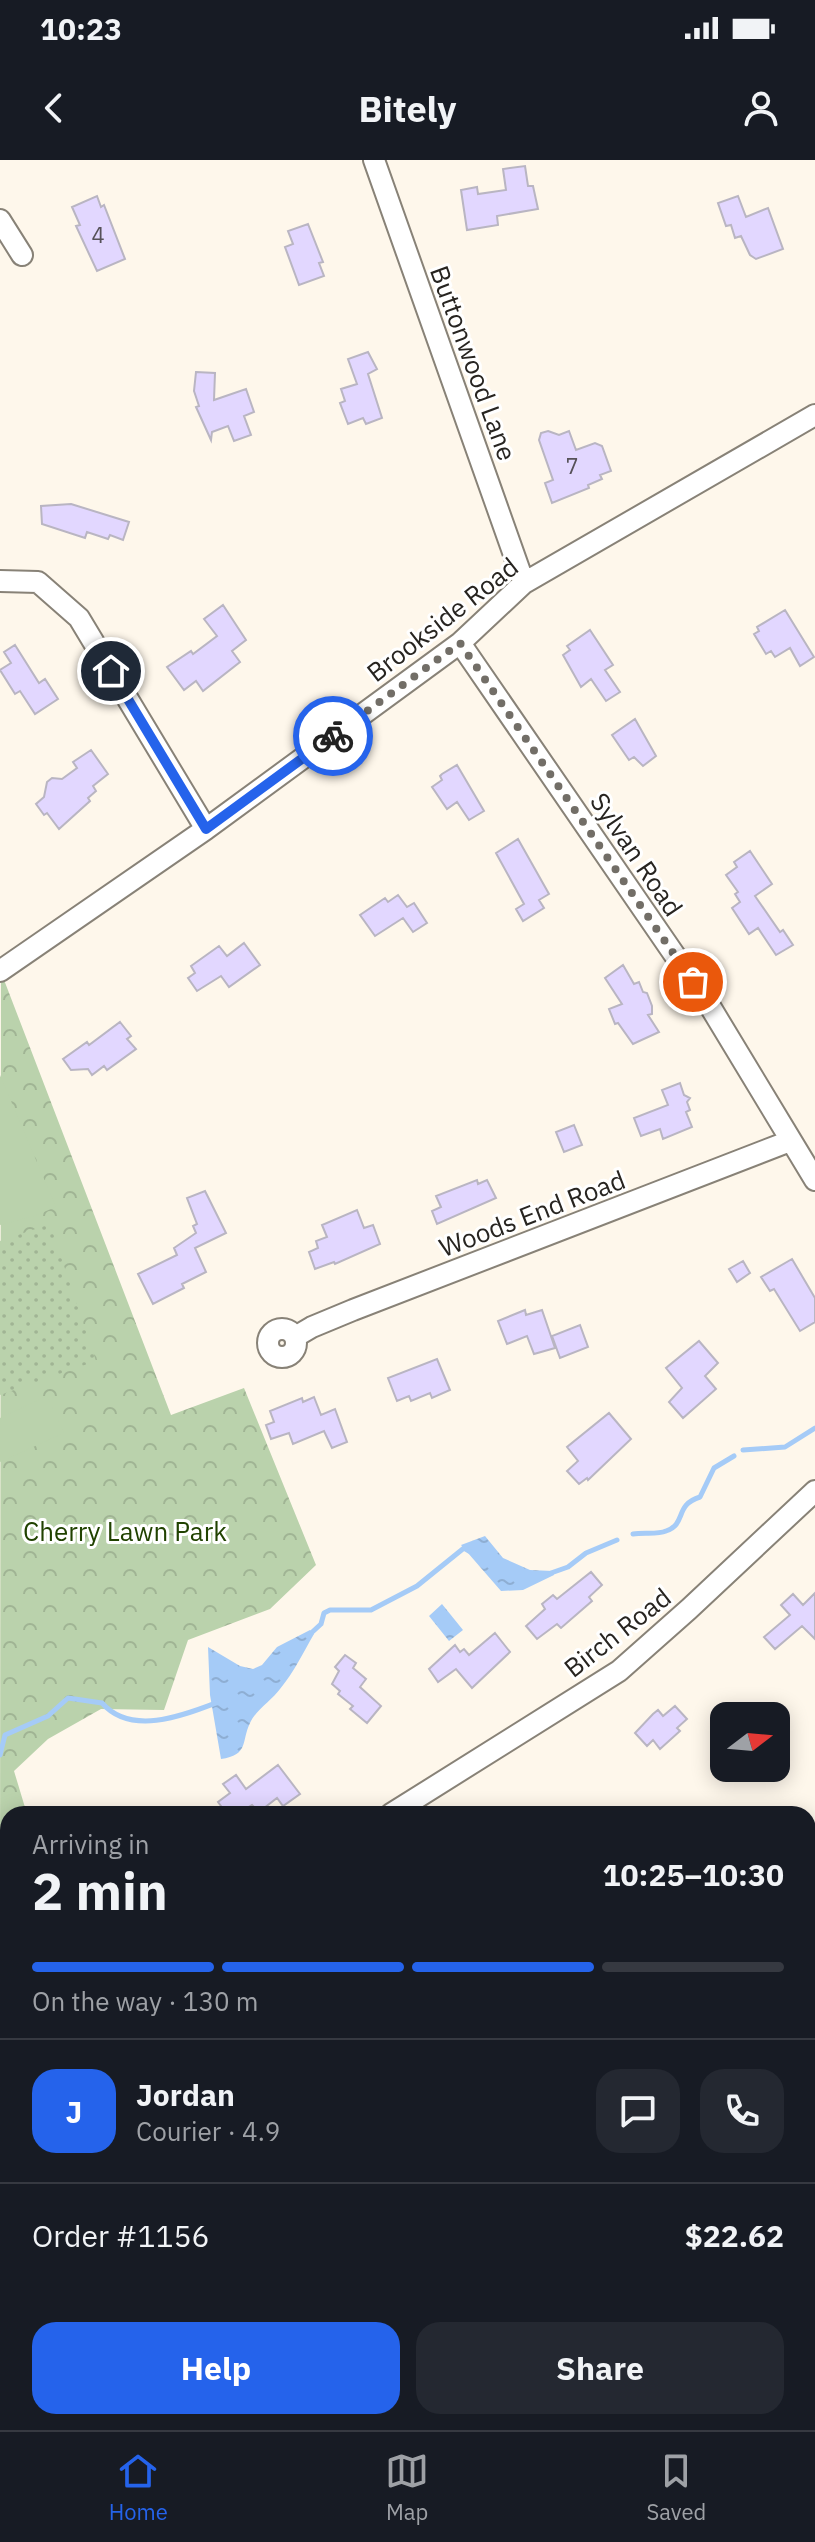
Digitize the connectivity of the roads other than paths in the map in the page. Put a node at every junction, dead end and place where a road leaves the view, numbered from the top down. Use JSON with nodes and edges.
{"nodes":[{"id":1,"x":374,"y":160,"type":"edge"},
{"id":2,"x":0,"y":220,"type":"edge"},
{"id":3,"x":22,"y":255,"type":"dead end"},
{"id":4,"x":815,"y":415,"type":"edge"},
{"id":5,"x":0,"y":581,"type":"edge"},
{"id":6,"x":524,"y":583,"type":"junction"},
{"id":7,"x":460,"y":643,"type":"junction"},
{"id":8,"x":206,"y":829,"type":"junction"},
{"id":9,"x":0,"y":971,"type":"edge"},
{"id":10,"x":790,"y":1141,"type":"junction"},
{"id":11,"x":815,"y":1180,"type":"edge"},
{"id":12,"x":295,"y":1337,"type":"dead end"},
{"id":13,"x":815,"y":1491,"type":"edge"},
{"id":14,"x":404,"y":1806,"type":"edge"}],
"edges":[{"from":1,"to":6,"type":"street","name":"Buttonwood Lane"},
{"from":2,"to":3,"type":"street"},
{"from":4,"to":6,"type":"street","name":"Brookside Road"},
{"from":5,"to":8,"type":"street"},
{"from":6,"to":7,"type":"street","name":"Brookside Road"},
{"from":7,"to":8,"type":"street","name":"Brookside Road"},
{"from":7,"to":10,"type":"street","name":"Sylvan Road"},
{"from":8,"to":9,"type":"street","name":"Brookside Road"},
{"from":10,"to":11,"type":"street","name":"Sylvan Road"},
{"from":10,"to":12,"type":"street","name":"Woods End Road"},
{"from":13,"to":14,"type":"street","name":"Birch Road"}]}
